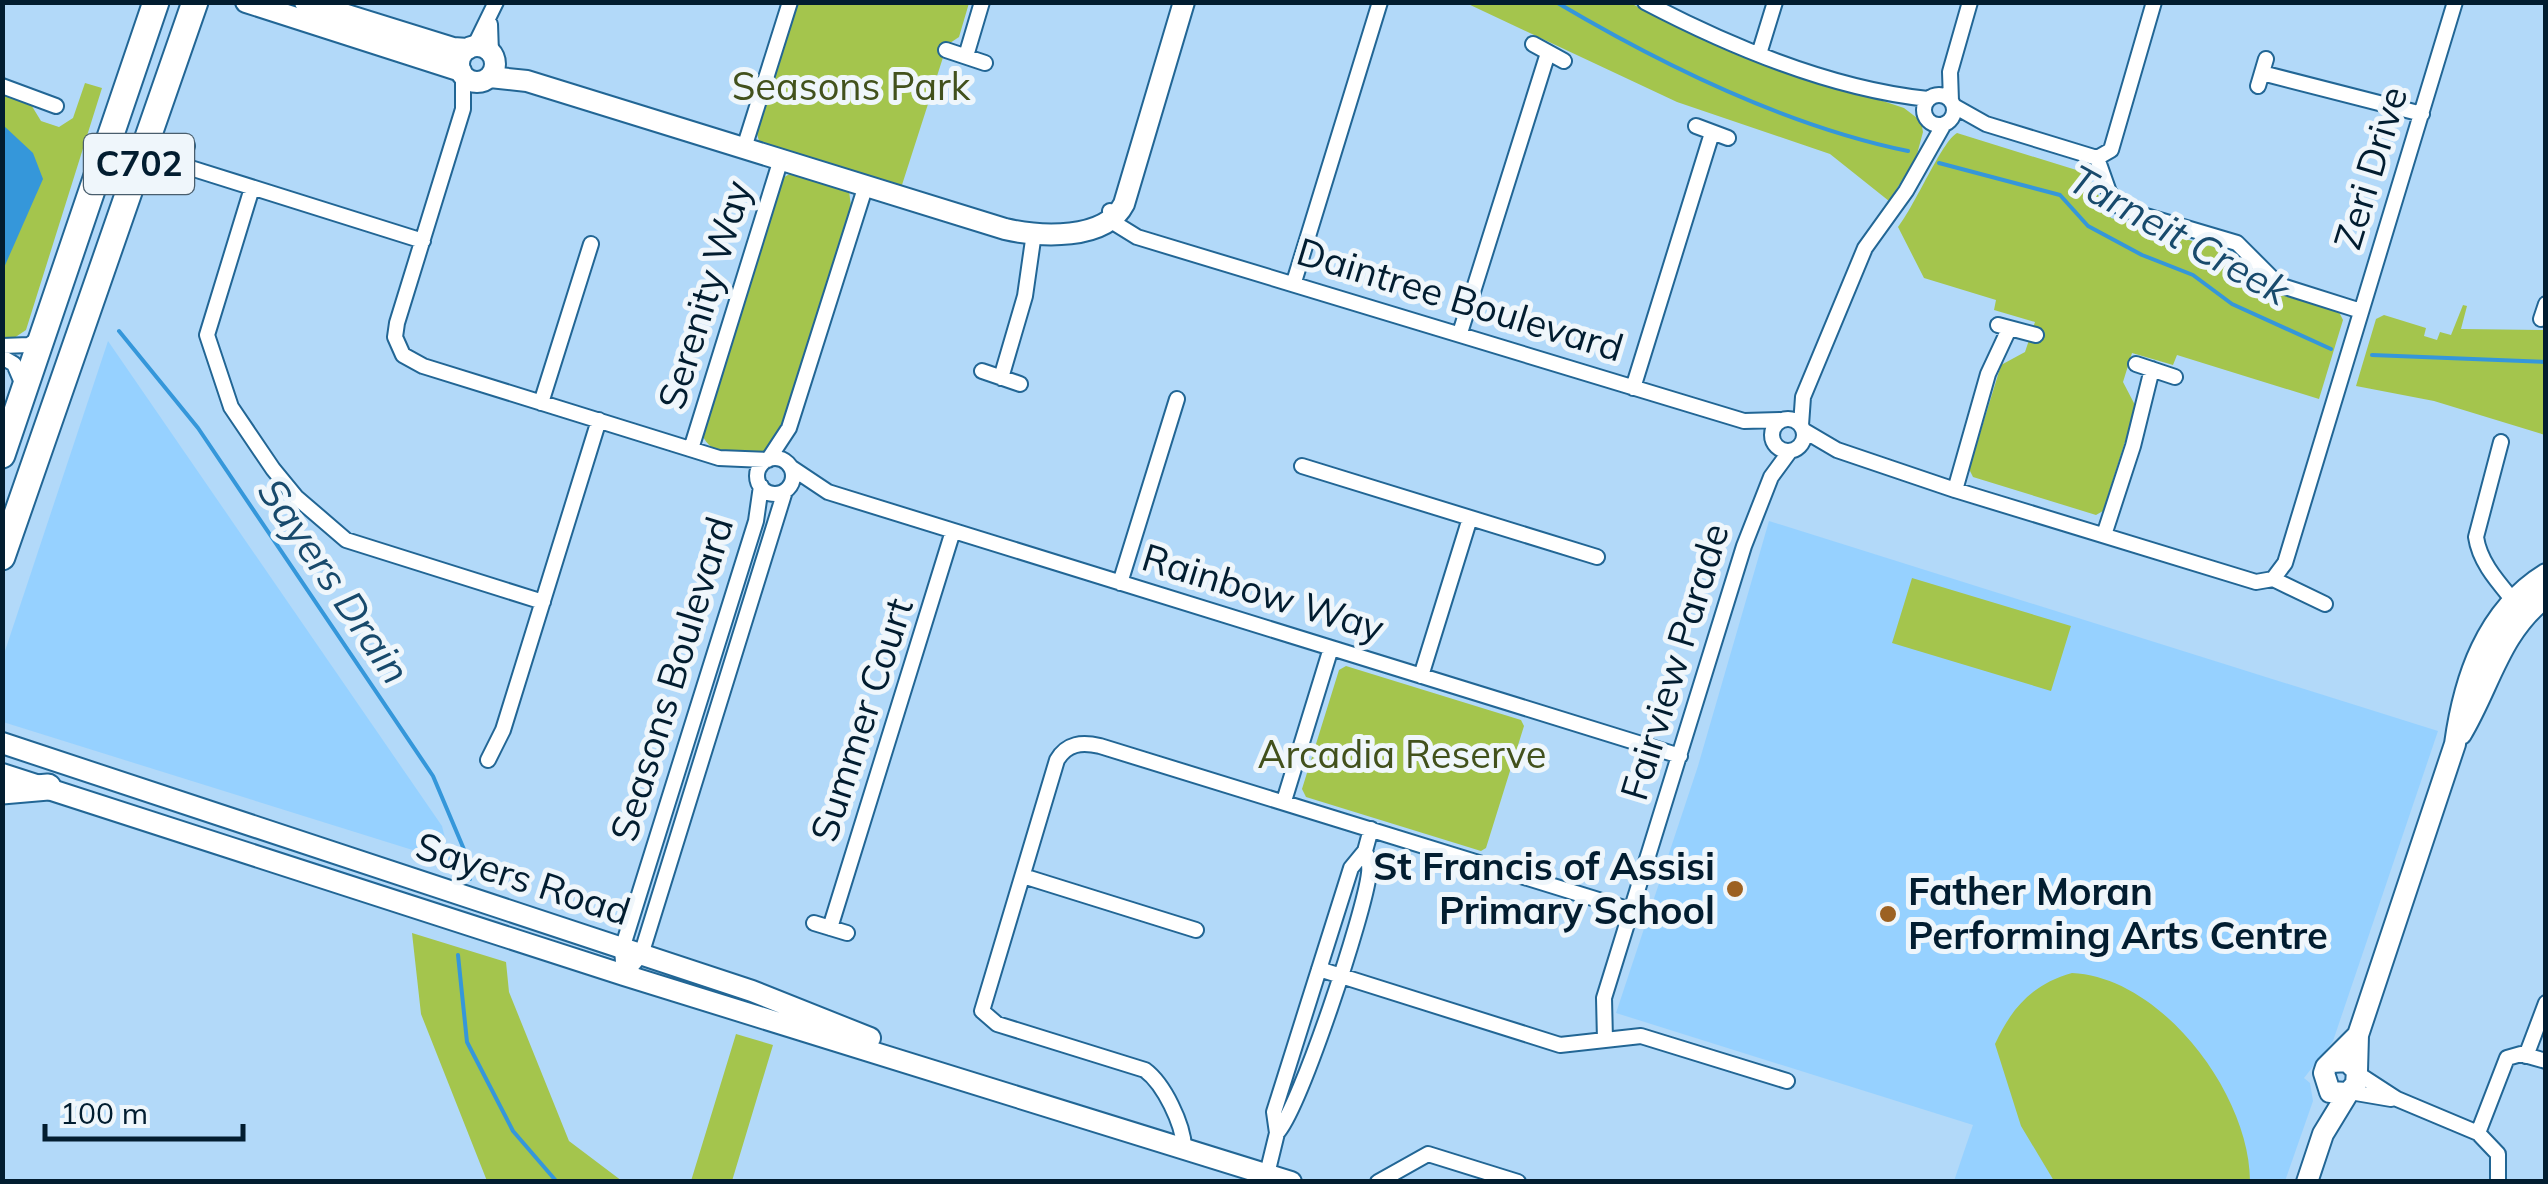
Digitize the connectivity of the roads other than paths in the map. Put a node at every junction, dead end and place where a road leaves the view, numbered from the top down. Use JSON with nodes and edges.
{"nodes":[{"id":1,"x":156,"y":2,"type":"edge"},
{"id":2,"x":195,"y":2,"type":"edge"},
{"id":3,"x":246,"y":2,"type":"edge"},
{"id":4,"x":305,"y":2,"type":"edge"},
{"id":5,"x":496,"y":2,"type":"edge"},
{"id":6,"x":790,"y":2,"type":"edge"},
{"id":7,"x":982,"y":2,"type":"edge"},
{"id":8,"x":1184,"y":2,"type":"edge"},
{"id":9,"x":1380,"y":2,"type":"edge"},
{"id":10,"x":1645,"y":2,"type":"edge"},
{"id":11,"x":1775,"y":2,"type":"edge"},
{"id":12,"x":1970,"y":2,"type":"edge"},
{"id":13,"x":2154,"y":2,"type":"edge"},
{"id":14,"x":2455,"y":2,"type":"edge"},
{"id":15,"x":1533,"y":44,"type":"dead end"},
{"id":16,"x":946,"y":50,"type":"dead end"},
{"id":17,"x":1548,"y":53,"type":"junction"},
{"id":18,"x":1759,"y":54,"type":"junction"},
{"id":19,"x":966,"y":56,"type":"junction"},
{"id":20,"x":484,"y":61,"type":"junction"},
{"id":21,"x":1564,"y":61,"type":"dead end"},
{"id":22,"x":986,"y":63,"type":"dead end"},
{"id":23,"x":1950,"y":72,"type":"junction"},
{"id":24,"x":2262,"y":72,"type":"dead end"},
{"id":25,"x":462,"y":73,"type":"junction"},
{"id":26,"x":2,"y":86,"type":"edge"},
{"id":27,"x":1891,"y":95,"type":"junction"},
{"id":28,"x":1930,"y":97,"type":"junction"},
{"id":29,"x":1952,"y":103,"type":"junction"},
{"id":30,"x":56,"y":106,"type":"dead end"},
{"id":31,"x":463,"y":109,"type":"junction"},
{"id":32,"x":2422,"y":114,"type":"junction"},
{"id":33,"x":1926,"y":118,"type":"junction"},
{"id":34,"x":1947,"y":123,"type":"junction"},
{"id":35,"x":1986,"y":124,"type":"junction"},
{"id":36,"x":1696,"y":126,"type":"dead end"},
{"id":37,"x":1712,"y":133,"type":"junction"},
{"id":38,"x":1728,"y":138,"type":"dead end"},
{"id":39,"x":187,"y":146,"type":"dead end"},
{"id":40,"x":744,"y":148,"type":"junction"},
{"id":41,"x":1925,"y":153,"type":"junction"},
{"id":42,"x":2096,"y":158,"type":"junction"},
{"id":43,"x":781,"y":159,"type":"junction"},
{"id":44,"x":181,"y":165,"type":"junction"},
{"id":45,"x":174,"y":185,"type":"dead end"},
{"id":46,"x":866,"y":185,"type":"junction"},
{"id":47,"x":252,"y":188,"type":"junction"},
{"id":48,"x":1114,"y":215,"type":"junction"},
{"id":49,"x":1034,"y":233,"type":"junction"},
{"id":50,"x":423,"y":241,"type":"junction"},
{"id":51,"x":591,"y":244,"type":"dead end"},
{"id":52,"x":1294,"y":282,"type":"junction"},
{"id":53,"x":2360,"y":311,"type":"junction"},
{"id":54,"x":44,"y":334,"type":"junction"},
{"id":55,"x":1460,"y":334,"type":"junction"},
{"id":56,"x":2036,"y":334,"type":"dead end"},
{"id":57,"x":2,"y":346,"type":"edge"},
{"id":58,"x":2,"y":357,"type":"edge"},
{"id":59,"x":2136,"y":364,"type":"dead end"},
{"id":60,"x":2152,"y":369,"type":"junction"},
{"id":61,"x":982,"y":372,"type":"dead end"},
{"id":62,"x":2176,"y":377,"type":"dead end"},
{"id":63,"x":1002,"y":378,"type":"junction"},
{"id":64,"x":1020,"y":384,"type":"dead end"},
{"id":65,"x":1633,"y":388,"type":"junction"},
{"id":66,"x":25,"y":390,"type":"junction"},
{"id":67,"x":1803,"y":397,"type":"junction"},
{"id":68,"x":1177,"y":399,"type":"dead end"},
{"id":69,"x":541,"y":403,"type":"junction"},
{"id":70,"x":600,"y":420,"type":"junction"},
{"id":71,"x":1782,"y":420,"type":"junction"},
{"id":72,"x":1744,"y":422,"type":"junction"},
{"id":73,"x":789,"y":428,"type":"junction"},
{"id":74,"x":1802,"y":428,"type":"junction"},
{"id":75,"x":1772,"y":441,"type":"junction"},
{"id":76,"x":2502,"y":442,"type":"dead end"},
{"id":77,"x":691,"y":449,"type":"junction"},
{"id":78,"x":1793,"y":450,"type":"junction"},
{"id":79,"x":1837,"y":450,"type":"junction"},
{"id":80,"x":2,"y":455,"type":"edge"},
{"id":81,"x":718,"y":458,"type":"junction"},
{"id":82,"x":767,"y":460,"type":"junction"},
{"id":83,"x":1302,"y":466,"type":"dead end"},
{"id":84,"x":791,"y":467,"type":"junction"},
{"id":85,"x":1771,"y":477,"type":"junction"},
{"id":86,"x":760,"y":483,"type":"junction"},
{"id":87,"x":786,"y":490,"type":"junction"},
{"id":88,"x":1956,"y":490,"type":"junction"},
{"id":89,"x":828,"y":492,"type":"junction"},
{"id":90,"x":1470,"y":518,"type":"junction"},
{"id":91,"x":953,"y":530,"type":"junction"},
{"id":92,"x":2104,"y":535,"type":"junction"},
{"id":93,"x":2,"y":557,"type":"edge"},
{"id":94,"x":1597,"y":557,"type":"dead end"},
{"id":95,"x":2546,"y":574,"type":"edge"},
{"id":96,"x":2273,"y":579,"type":"junction"},
{"id":97,"x":1120,"y":583,"type":"junction"},
{"id":98,"x":2546,"y":597,"type":"edge"},
{"id":99,"x":543,"y":602,"type":"junction"},
{"id":100,"x":2325,"y":604,"type":"dead end"},
{"id":101,"x":2520,"y":607,"type":"junction"},
{"id":102,"x":1332,"y":648,"type":"junction"},
{"id":103,"x":1421,"y":676,"type":"junction"},
{"id":104,"x":2,"y":743,"type":"edge"},
{"id":105,"x":1680,"y":756,"type":"junction"},
{"id":106,"x":488,"y":760,"type":"dead end"},
{"id":107,"x":2,"y":774,"type":"edge"},
{"id":108,"x":48,"y":787,"type":"junction"},
{"id":109,"x":2,"y":790,"type":"edge"},
{"id":110,"x":1284,"y":801,"type":"junction"},
{"id":111,"x":256,"y":826,"type":"junction"},
{"id":112,"x":1371,"y":829,"type":"junction"},
{"id":113,"x":1365,"y":851,"type":"junction"},
{"id":114,"x":250,"y":854,"type":"junction"},
{"id":115,"x":1023,"y":876,"type":"junction"},
{"id":116,"x":1631,"y":910,"type":"junction"},
{"id":117,"x":814,"y":923,"type":"dead end"},
{"id":118,"x":830,"y":928,"type":"junction"},
{"id":119,"x":1196,"y":930,"type":"dead end"},
{"id":120,"x":847,"y":932,"type":"dead end"},
{"id":121,"x":632,"y":952,"type":"junction"},
{"id":122,"x":1319,"y":969,"type":"junction"},
{"id":123,"x":624,"y":975,"type":"junction"},
{"id":124,"x":1339,"y":976,"type":"junction"},
{"id":125,"x":2546,"y":1002,"type":"edge"},
{"id":126,"x":2358,"y":1035,"type":"junction"},
{"id":127,"x":1605,"y":1040,"type":"junction"},
{"id":128,"x":2546,"y":1042,"type":"edge"},
{"id":129,"x":2537,"y":1059,"type":"edge"},
{"id":130,"x":2332,"y":1062,"type":"junction"},
{"id":131,"x":1787,"y":1081,"type":"dead end"},
{"id":132,"x":2353,"y":1082,"type":"junction"},
{"id":133,"x":2326,"y":1087,"type":"junction"},
{"id":134,"x":1016,"y":1096,"type":"junction"},
{"id":135,"x":1277,"y":1133,"type":"junction"},
{"id":136,"x":2478,"y":1133,"type":"junction"},
{"id":137,"x":2324,"y":1134,"type":"junction"},
{"id":138,"x":1184,"y":1147,"type":"junction"},
{"id":139,"x":1267,"y":1174,"type":"junction"},
{"id":140,"x":1291,"y":1182,"type":"edge"},
{"id":141,"x":1378,"y":1182,"type":"edge"},
{"id":142,"x":1518,"y":1182,"type":"edge"},
{"id":143,"x":2307,"y":1182,"type":"edge"},
{"id":144,"x":2498,"y":1182,"type":"edge"}],
"edges":[{"from":1,"to":54,"type":"highway","number":"C702"},
{"from":2,"to":93,"type":"highway","number":"C702"},
{"from":3,"to":25,"type":"main road"},
{"from":4,"to":20,"type":"main road"},
{"from":5,"to":20,"type":"street"},
{"from":6,"to":40,"type":"street"},
{"from":7,"to":19,"type":"street"},
{"from":8,"to":48,"type":"main road"},
{"from":9,"to":52,"type":"street"},
{"from":10,"to":18,"type":"street"},
{"from":11,"to":18,"type":"street"},
{"from":12,"to":23,"type":"street"},
{"from":13,"to":42,"type":"street"},
{"from":14,"to":32,"type":"street","name":"Zeri Drive"},
{"from":15,"to":17,"type":"street"},
{"from":16,"to":19,"type":"street"},
{"from":17,"to":21,"type":"street"},
{"from":17,"to":55,"type":"street"},
{"from":18,"to":27,"type":"street"},
{"from":19,"to":22,"type":"street"},
{"from":20,"to":25,"type":"main road"},
{"from":20,"to":31,"type":"street"},
{"from":20,"to":40,"type":"main road"},
{"from":23,"to":28,"type":"street"},
{"from":23,"to":29,"type":"street"},
{"from":24,"to":32,"type":"street"},
{"from":25,"to":31,"type":"street"},
{"from":26,"to":30,"type":"street"},
{"from":27,"to":28,"type":"street"},
{"from":27,"to":33,"type":"street"},
{"from":28,"to":29,"type":"street"},
{"from":28,"to":33,"type":"street"},
{"from":29,"to":34,"type":"street"},
{"from":29,"to":35,"type":"street"},
{"from":31,"to":50,"type":"street"},
{"from":32,"to":53,"type":"street","name":"Zeri Drive"},
{"from":33,"to":34,"type":"street"},
{"from":33,"to":41,"type":"street"},
{"from":34,"to":35,"type":"street"},
{"from":34,"to":41,"type":"street"},
{"from":35,"to":42,"type":"street"},
{"from":36,"to":37,"type":"street"},
{"from":37,"to":38,"type":"street"},
{"from":37,"to":65,"type":"street"},
{"from":39,"to":44,"type":"street"},
{"from":40,"to":43,"type":"main road"},
{"from":41,"to":67,"type":"street"},
{"from":42,"to":53,"type":"street"},
{"from":43,"to":46,"type":"main road"},
{"from":43,"to":77,"type":"street","name":"Serenity Way"},
{"from":44,"to":45,"type":"street"},
{"from":44,"to":47,"type":"street"},
{"from":46,"to":49,"type":"main road"},
{"from":46,"to":73,"type":"street"},
{"from":47,"to":50,"type":"street"},
{"from":47,"to":99,"type":"street"},
{"from":48,"to":49,"type":"main road"},
{"from":48,"to":52,"type":"street","name":"Daintree Boulevard"},
{"from":49,"to":63,"type":"street"},
{"from":50,"to":69,"type":"street"},
{"from":51,"to":69,"type":"street"},
{"from":52,"to":55,"type":"street","name":"Daintree Boulevard"},
{"from":53,"to":96,"type":"street","name":"Zeri Drive"},
{"from":54,"to":57,"type":"street"},
{"from":54,"to":66,"type":"highway","number":"C702"},
{"from":55,"to":65,"type":"street","name":"Daintree Boulevard"},
{"from":56,"to":88,"type":"street"},
{"from":58,"to":66,"type":"street"},
{"from":59,"to":60,"type":"street"},
{"from":60,"to":62,"type":"street"},
{"from":60,"to":92,"type":"street"},
{"from":61,"to":63,"type":"street"},
{"from":63,"to":64,"type":"street"},
{"from":65,"to":72,"type":"street","name":"Daintree Boulevard"},
{"from":66,"to":80,"type":"highway","number":"C702"},
{"from":67,"to":71,"type":"street"},
{"from":67,"to":74,"type":"street"},
{"from":68,"to":97,"type":"street"},
{"from":69,"to":70,"type":"street"},
{"from":70,"to":77,"type":"street"},
{"from":70,"to":99,"type":"street"},
{"from":71,"to":72,"type":"street","name":"Daintree Boulevard"},
{"from":71,"to":74,"type":"street"},
{"from":71,"to":75,"type":"street","name":"Fairview Parade"},
{"from":72,"to":75,"type":"street","name":"Daintree Boulevard"},
{"from":73,"to":82,"type":"street"},
{"from":73,"to":84,"type":"street"},
{"from":74,"to":78,"type":"street","name":"Fairview Parade"},
{"from":74,"to":79,"type":"street"},
{"from":75,"to":78,"type":"street","name":"Daintree Boulevard"},
{"from":75,"to":85,"type":"street","name":"Fairview Parade"},
{"from":76,"to":101,"type":"street"},
{"from":77,"to":81,"type":"street"},
{"from":78,"to":79,"type":"street"},
{"from":78,"to":85,"type":"street","name":"Fairview Parade"},
{"from":79,"to":88,"type":"street"},
{"from":81,"to":82,"type":"street"},
{"from":81,"to":86,"type":"street"},
{"from":82,"to":84,"type":"street"},
{"from":82,"to":86,"type":"street"},
{"from":83,"to":90,"type":"street"},
{"from":84,"to":87,"type":"street"},
{"from":84,"to":89,"type":"street","name":"Rainbow Way"},
{"from":85,"to":105,"type":"street","name":"Fairview Parade"},
{"from":86,"to":87,"type":"street"},
{"from":86,"to":121,"type":"street","name":"Seasons Boulevard"},
{"from":87,"to":89,"type":"street","name":"Rainbow Way"},
{"from":87,"to":121,"type":"street","name":"Seasons Boulevard"},
{"from":88,"to":92,"type":"street"},
{"from":89,"to":91,"type":"street","name":"Rainbow Way"},
{"from":90,"to":94,"type":"street"},
{"from":90,"to":103,"type":"street"},
{"from":91,"to":97,"type":"street","name":"Rainbow Way"},
{"from":91,"to":118,"type":"street","name":"Summer Court"},
{"from":92,"to":96,"type":"street"},
{"from":95,"to":101,"type":"main road"},
{"from":96,"to":100,"type":"street"},
{"from":97,"to":102,"type":"street","name":"Rainbow Way"},
{"from":98,"to":101,"type":"main road"},
{"from":99,"to":106,"type":"street"},
{"from":101,"to":126,"type":"main road"},
{"from":102,"to":103,"type":"street","name":"Rainbow Way"},
{"from":102,"to":110,"type":"street"},
{"from":103,"to":105,"type":"street","name":"Rainbow Way"},
{"from":104,"to":111,"type":"main road","name":"Sayers Road"},
{"from":105,"to":116,"type":"street","name":"Fairview Parade"},
{"from":107,"to":108,"type":"main road","name":"Sayers Road"},
{"from":108,"to":109,"type":"highway"},
{"from":108,"to":114,"type":"main road","name":"Sayers Road"},
{"from":110,"to":112,"type":"street"},
{"from":110,"to":115,"type":"street"},
{"from":111,"to":114,"type":"main road"},
{"from":111,"to":121,"type":"main road","name":"Sayers Road"},
{"from":112,"to":113,"type":"street"},
{"from":112,"to":116,"type":"street"},
{"from":113,"to":122,"type":"street"},
{"from":113,"to":124,"type":"street"},
{"from":114,"to":123,"type":"main road","name":"Sayers Road"},
{"from":115,"to":119,"type":"street"},
{"from":115,"to":138,"type":"street"},
{"from":116,"to":127,"type":"street","name":"Fairview Parade"},
{"from":117,"to":118,"type":"street"},
{"from":118,"to":120,"type":"street"},
{"from":121,"to":123,"type":"street","name":"Seasons Boulevard"},
{"from":121,"to":134,"type":"main road","name":"Sayers Road"},
{"from":122,"to":124,"type":"street"},
{"from":122,"to":135,"type":"street"},
{"from":123,"to":134,"type":"main road","name":"Sayers Road"},
{"from":124,"to":127,"type":"street"},
{"from":124,"to":135,"type":"street"},
{"from":125,"to":129,"type":"street"},
{"from":126,"to":130,"type":"main road"},
{"from":126,"to":132,"type":"main road"},
{"from":127,"to":131,"type":"street"},
{"from":128,"to":129,"type":"street"},
{"from":129,"to":136,"type":"street"},
{"from":130,"to":132,"type":"main road"},
{"from":130,"to":133,"type":"main road"},
{"from":132,"to":133,"type":"main road"},
{"from":132,"to":136,"type":"street"},
{"from":132,"to":137,"type":"main road"},
{"from":133,"to":137,"type":"main road"},
{"from":134,"to":138,"type":"main road","name":"Sayers Road"},
{"from":135,"to":139,"type":"street"},
{"from":136,"to":144,"type":"street"},
{"from":137,"to":143,"type":"main road"},
{"from":138,"to":139,"type":"main road","name":"Sayers Road"},
{"from":139,"to":140,"type":"main road","name":"Sayers Road"},
{"from":141,"to":142,"type":"street"}]}
